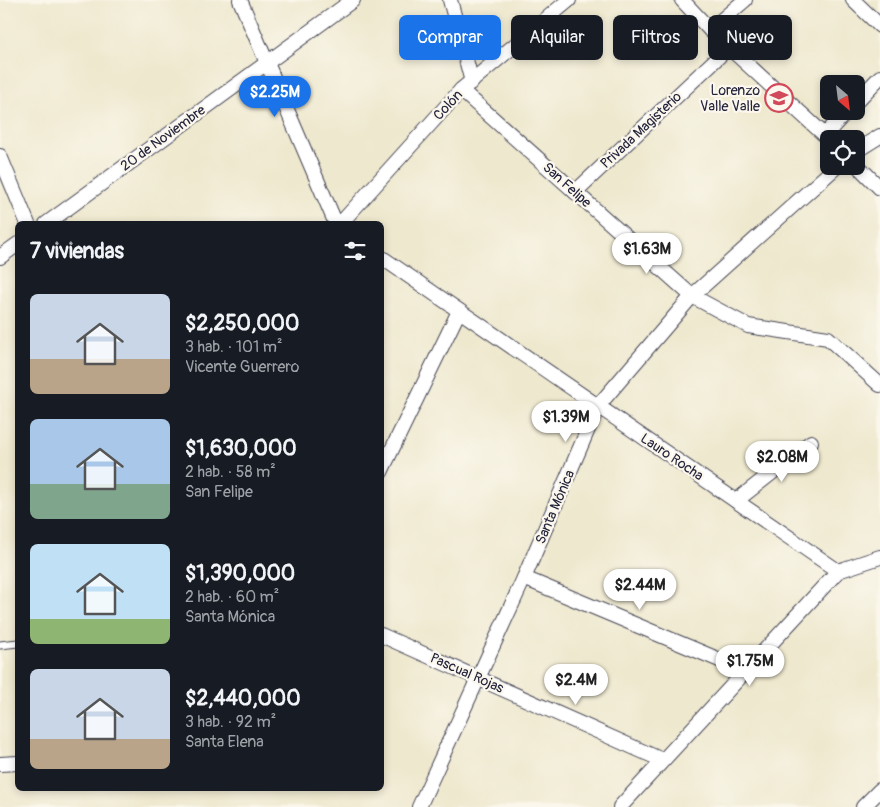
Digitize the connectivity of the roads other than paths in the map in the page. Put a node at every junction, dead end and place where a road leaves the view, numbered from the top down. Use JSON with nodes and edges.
{"nodes":[{"id":1,"x":240,"y":0,"type":"edge"},
{"id":2,"x":354,"y":0,"type":"edge"},
{"id":3,"x":450,"y":0,"type":"edge"},
{"id":4,"x":569,"y":0,"type":"edge"},
{"id":5,"x":682,"y":0,"type":"edge"},
{"id":6,"x":745,"y":0,"type":"edge"},
{"id":7,"x":852,"y":0,"type":"edge"},
{"id":8,"x":728,"y":15,"type":"edge"},
{"id":9,"x":880,"y":26,"type":"edge"},
{"id":10,"x":708,"y":28,"type":"edge"},
{"id":11,"x":715,"y":60,"type":"edge"},
{"id":12,"x":743,"y":60,"type":"edge"},
{"id":13,"x":267,"y":63,"type":"junction"},
{"id":14,"x":880,"y":77,"type":"edge"},
{"id":15,"x":466,"y":86,"type":"junction"},
{"id":16,"x":865,"y":93,"type":"edge"},
{"id":17,"x":840,"y":120,"type":"edge"},
{"id":18,"x":832,"y":130,"type":"edge"},
{"id":19,"x":820,"y":131,"type":"edge"},
{"id":20,"x":880,"y":136,"type":"edge"},
{"id":21,"x":865,"y":145,"type":"edge"},
{"id":22,"x":0,"y":156,"type":"edge"},
{"id":23,"x":865,"y":173,"type":"edge"},
{"id":24,"x":827,"y":175,"type":"edge"},
{"id":25,"x":880,"y":188,"type":"edge"},
{"id":26,"x":575,"y":192,"type":"junction"},
{"id":27,"x":27,"y":221,"type":"edge"},
{"id":28,"x":50,"y":221,"type":"edge"},
{"id":29,"x":335,"y":221,"type":"edge"},
{"id":30,"x":343,"y":221,"type":"edge"},
{"id":31,"x":15,"y":246,"type":"edge"},
{"id":32,"x":0,"y":257,"type":"edge"},
{"id":33,"x":384,"y":260,"type":"edge"},
{"id":34,"x":692,"y":296,"type":"junction"},
{"id":35,"x":459,"y":311,"type":"junction"},
{"id":36,"x":880,"y":385,"type":"edge"},
{"id":37,"x":598,"y":406,"type":"junction"},
{"id":38,"x":811,"y":442,"type":"dead end"},
{"id":39,"x":384,"y":466,"type":"edge"},
{"id":40,"x":736,"y":501,"type":"junction"},
{"id":41,"x":879,"y":558,"type":"edge"},
{"id":42,"x":838,"y":571,"type":"junction"},
{"id":43,"x":524,"y":578,"type":"junction"},
{"id":44,"x":384,"y":637,"type":"edge"},
{"id":45,"x":15,"y":643,"type":"edge"},
{"id":46,"x":0,"y":645,"type":"edge"},
{"id":47,"x":746,"y":670,"type":"junction"},
{"id":48,"x":478,"y":678,"type":"junction"},
{"id":49,"x":662,"y":760,"type":"junction"},
{"id":50,"x":0,"y":764,"type":"edge"},
{"id":51,"x":15,"y":764,"type":"edge"},
{"id":52,"x":880,"y":790,"type":"edge"},
{"id":53,"x":419,"y":807,"type":"edge"},
{"id":54,"x":620,"y":807,"type":"edge"},
{"id":55,"x":862,"y":807,"type":"edge"}],
"edges":[{"from":1,"to":13,"type":"street"},
{"from":2,"to":13,"type":"street","name":"20 de Noviembre"},
{"from":3,"to":15,"type":"street"},
{"from":4,"to":15,"type":"street","name":"Colón"},
{"from":5,"to":10,"type":"street"},
{"from":6,"to":8,"type":"street"},
{"from":7,"to":9,"type":"street"},
{"from":11,"to":26,"type":"street","name":"Privada Magisterio"},
{"from":12,"to":19,"type":"street"},
{"from":13,"to":28,"type":"street","name":"20 de Noviembre"},
{"from":13,"to":29,"type":"street"},
{"from":14,"to":16,"type":"street"},
{"from":15,"to":26,"type":"street","name":"San Felipe"},
{"from":15,"to":30,"type":"street","name":"Colón"},
{"from":17,"to":18,"type":"street"},
{"from":20,"to":21,"type":"street"},
{"from":22,"to":27,"type":"street"},
{"from":23,"to":25,"type":"street"},
{"from":24,"to":34,"type":"street","name":"Santa Mónica"},
{"from":26,"to":34,"type":"street","name":"San Felipe"},
{"from":31,"to":32,"type":"street"},
{"from":33,"to":35,"type":"street","name":"Lauro Rocha"},
{"from":34,"to":36,"type":"street","name":"San Felipe"},
{"from":34,"to":37,"type":"street","name":"Santa Mónica"},
{"from":35,"to":37,"type":"street","name":"Lauro Rocha"},
{"from":35,"to":39,"type":"street"},
{"from":37,"to":40,"type":"street","name":"Lauro Rocha"},
{"from":37,"to":43,"type":"street","name":"Santa Mónica"},
{"from":38,"to":40,"type":"street"},
{"from":40,"to":42,"type":"street","name":"Lauro Rocha"},
{"from":41,"to":42,"type":"street"},
{"from":42,"to":47,"type":"street"},
{"from":43,"to":47,"type":"street"},
{"from":43,"to":48,"type":"street","name":"Santa Mónica"},
{"from":44,"to":48,"type":"street","name":"Pascual Rojas"},
{"from":45,"to":46,"type":"lane"},
{"from":47,"to":49,"type":"street"},
{"from":48,"to":49,"type":"street","name":"Pascual Rojas"},
{"from":48,"to":53,"type":"street","name":"Santa Mónica"},
{"from":49,"to":54,"type":"street"},
{"from":50,"to":51,"type":"street"},
{"from":52,"to":55,"type":"street"}]}
